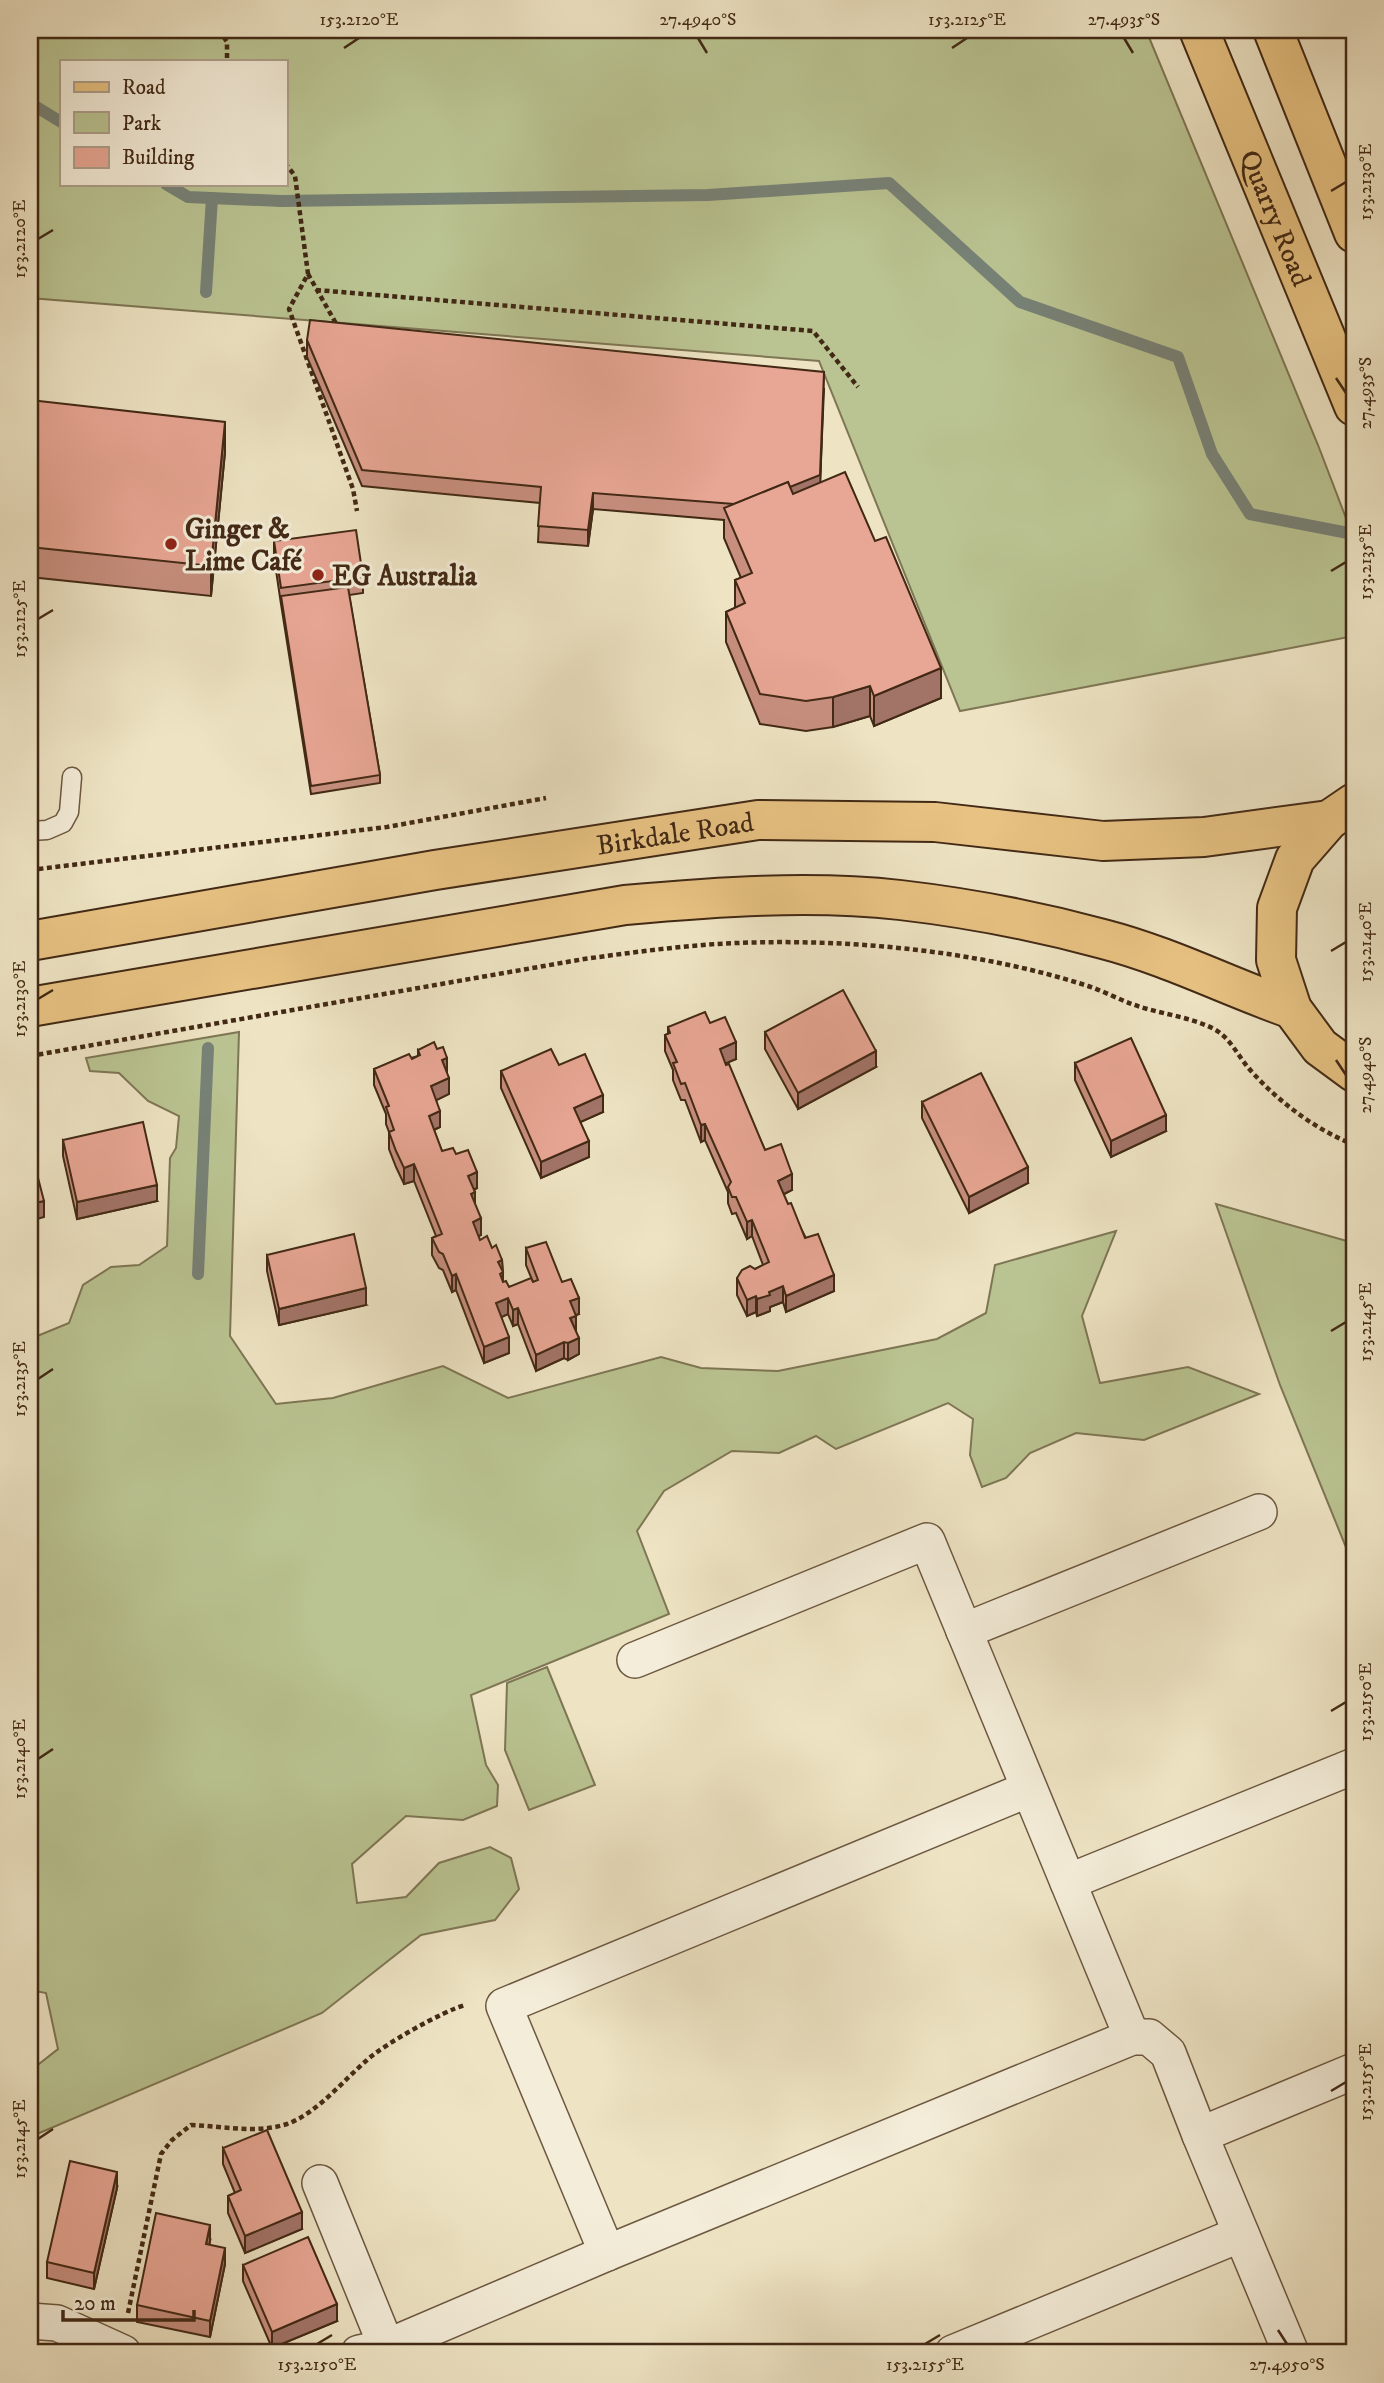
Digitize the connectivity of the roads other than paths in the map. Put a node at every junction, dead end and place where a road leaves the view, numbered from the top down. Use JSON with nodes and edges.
{"nodes":[{"id":1,"x":1199,"y":30,"type":"edge"},
{"id":2,"x":1273,"y":30,"type":"edge"},
{"id":3,"x":1354,"y":233,"type":"edge"},
{"id":4,"x":1354,"y":405,"type":"edge"},
{"id":5,"x":72,"y":777,"type":"dead end"},
{"id":6,"x":1341,"y":811,"type":"edge"},
{"id":7,"x":30,"y":831,"type":"edge"},
{"id":8,"x":30,"y":941,"type":"edge"},
{"id":9,"x":30,"y":1007,"type":"edge"},
{"id":10,"x":1292,"y":1009,"type":"junction"},
{"id":11,"x":1354,"y":1072,"type":"edge"},
{"id":12,"x":1259,"y":1512,"type":"dead end"},
{"id":13,"x":964,"y":1631,"type":"junction"},
{"id":14,"x":635,"y":1660,"type":"dead end"},
{"id":15,"x":1354,"y":1766,"type":"edge"},
{"id":16,"x":1029,"y":1789,"type":"junction"},
{"id":17,"x":1068,"y":1882,"type":"junction"},
{"id":18,"x":1132,"y":2037,"type":"junction"},
{"id":19,"x":1354,"y":2071,"type":"edge"},
{"id":20,"x":1200,"y":2135,"type":"junction"},
{"id":21,"x":320,"y":2183,"type":"dead end"},
{"id":22,"x":1241,"y":2234,"type":"junction"},
{"id":23,"x":607,"y":2253,"type":"junction"},
{"id":24,"x":30,"y":2322,"type":"edge"},
{"id":25,"x":119,"y":2351,"type":"edge"},
{"id":26,"x":378,"y":2351,"type":"edge"},
{"id":27,"x":953,"y":2353,"type":"edge"},
{"id":28,"x":1291,"y":2353,"type":"edge"}],
"edges":[{"from":1,"to":4,"type":"main road","name":"Quarry Road"},
{"from":2,"to":3,"type":"main road"},
{"from":5,"to":7,"type":"lane"},
{"from":6,"to":8,"type":"main road","name":"Birkdale Road"},
{"from":6,"to":10,"type":"main road"},
{"from":9,"to":10,"type":"main road"},
{"from":10,"to":11,"type":"main road"},
{"from":12,"to":13,"type":"street"},
{"from":13,"to":14,"type":"street"},
{"from":13,"to":16,"type":"street"},
{"from":15,"to":17,"type":"street"},
{"from":16,"to":17,"type":"street"},
{"from":16,"to":23,"type":"street"},
{"from":17,"to":18,"type":"street"},
{"from":18,"to":20,"type":"street"},
{"from":18,"to":23,"type":"street"},
{"from":19,"to":20,"type":"street"},
{"from":20,"to":22,"type":"street"},
{"from":21,"to":26,"type":"street"},
{"from":22,"to":27,"type":"street"},
{"from":22,"to":28,"type":"street"},
{"from":23,"to":26,"type":"street"},
{"from":24,"to":25,"type":"street"}]}
